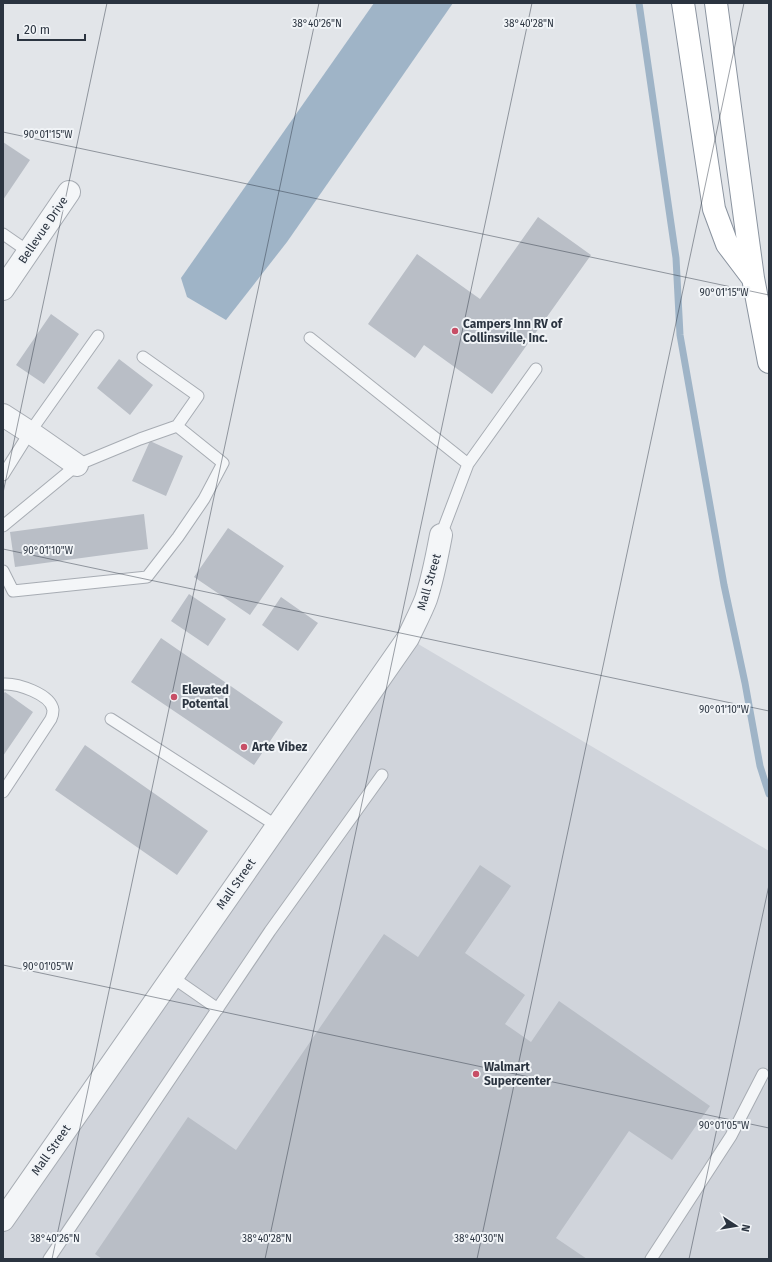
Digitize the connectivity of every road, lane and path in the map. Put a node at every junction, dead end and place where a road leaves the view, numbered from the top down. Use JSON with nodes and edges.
{"nodes":[{"id":1,"x":683,"y":3,"type":"edge"},
{"id":2,"x":716,"y":3,"type":"edge"},
{"id":3,"x":69,"y":192,"type":"dead end"},
{"id":4,"x":3,"y":234,"type":"edge"},
{"id":5,"x":28,"y":252,"type":"junction"},
{"id":6,"x":753,"y":278,"type":"junction"},
{"id":7,"x":3,"y":289,"type":"edge"},
{"id":8,"x":98,"y":336,"type":"dead end"},
{"id":9,"x":310,"y":338,"type":"dead end"},
{"id":10,"x":143,"y":357,"type":"dead end"},
{"id":11,"x":769,"y":362,"type":"edge"},
{"id":12,"x":536,"y":369,"type":"dead end"},
{"id":13,"x":3,"y":415,"type":"edge"},
{"id":14,"x":177,"y":426,"type":"junction"},
{"id":15,"x":30,"y":432,"type":"junction"},
{"id":16,"x":468,"y":464,"type":"junction"},
{"id":17,"x":78,"y":465,"type":"junction"},
{"id":18,"x":3,"y":475,"type":"edge"},
{"id":19,"x":3,"y":526,"type":"edge"},
{"id":20,"x":441,"y":535,"type":"joint"},
{"id":21,"x":3,"y":571,"type":"edge"},
{"id":22,"x":3,"y":684,"type":"edge"},
{"id":23,"x":111,"y":719,"type":"dead end"},
{"id":24,"x":382,"y":775,"type":"dead end"},
{"id":25,"x":3,"y":792,"type":"edge"},
{"id":26,"x":277,"y":826,"type":"junction"},
{"id":27,"x":172,"y":977,"type":"junction"},
{"id":28,"x":218,"y":1009,"type":"junction"},
{"id":29,"x":763,"y":1074,"type":"dead end"},
{"id":30,"x":3,"y":1220,"type":"edge"},
{"id":31,"x":49,"y":1259,"type":"edge"},
{"id":32,"x":651,"y":1259,"type":"edge"}],
"edges":[{"from":1,"to":6,"type":"highway"},
{"from":2,"to":6,"type":"highway"},
{"from":3,"to":5,"type":"street","name":"Bellevue Drive"},
{"from":4,"to":5,"type":"lane"},
{"from":5,"to":7,"type":"street","name":"Bellevue Drive"},
{"from":6,"to":11,"type":"highway"},
{"from":8,"to":15,"type":"lane"},
{"from":9,"to":16,"type":"lane"},
{"from":10,"to":14,"type":"lane"},
{"from":12,"to":16,"type":"lane"},
{"from":13,"to":15,"type":"street"},
{"from":14,"to":17,"type":"lane"},
{"from":14,"to":21,"type":"lane"},
{"from":15,"to":17,"type":"street"},
{"from":15,"to":18,"type":"lane"},
{"from":16,"to":20,"type":"lane"},
{"from":17,"to":19,"type":"lane"},
{"from":20,"to":26,"type":"street","name":"Mall Street"},
{"from":22,"to":25,"type":"lane"},
{"from":23,"to":26,"type":"lane"},
{"from":24,"to":28,"type":"lane"},
{"from":26,"to":27,"type":"street","name":"Mall Street"},
{"from":27,"to":28,"type":"lane"},
{"from":27,"to":30,"type":"street","name":"Mall Street"},
{"from":28,"to":31,"type":"lane"},
{"from":29,"to":32,"type":"lane"}]}
